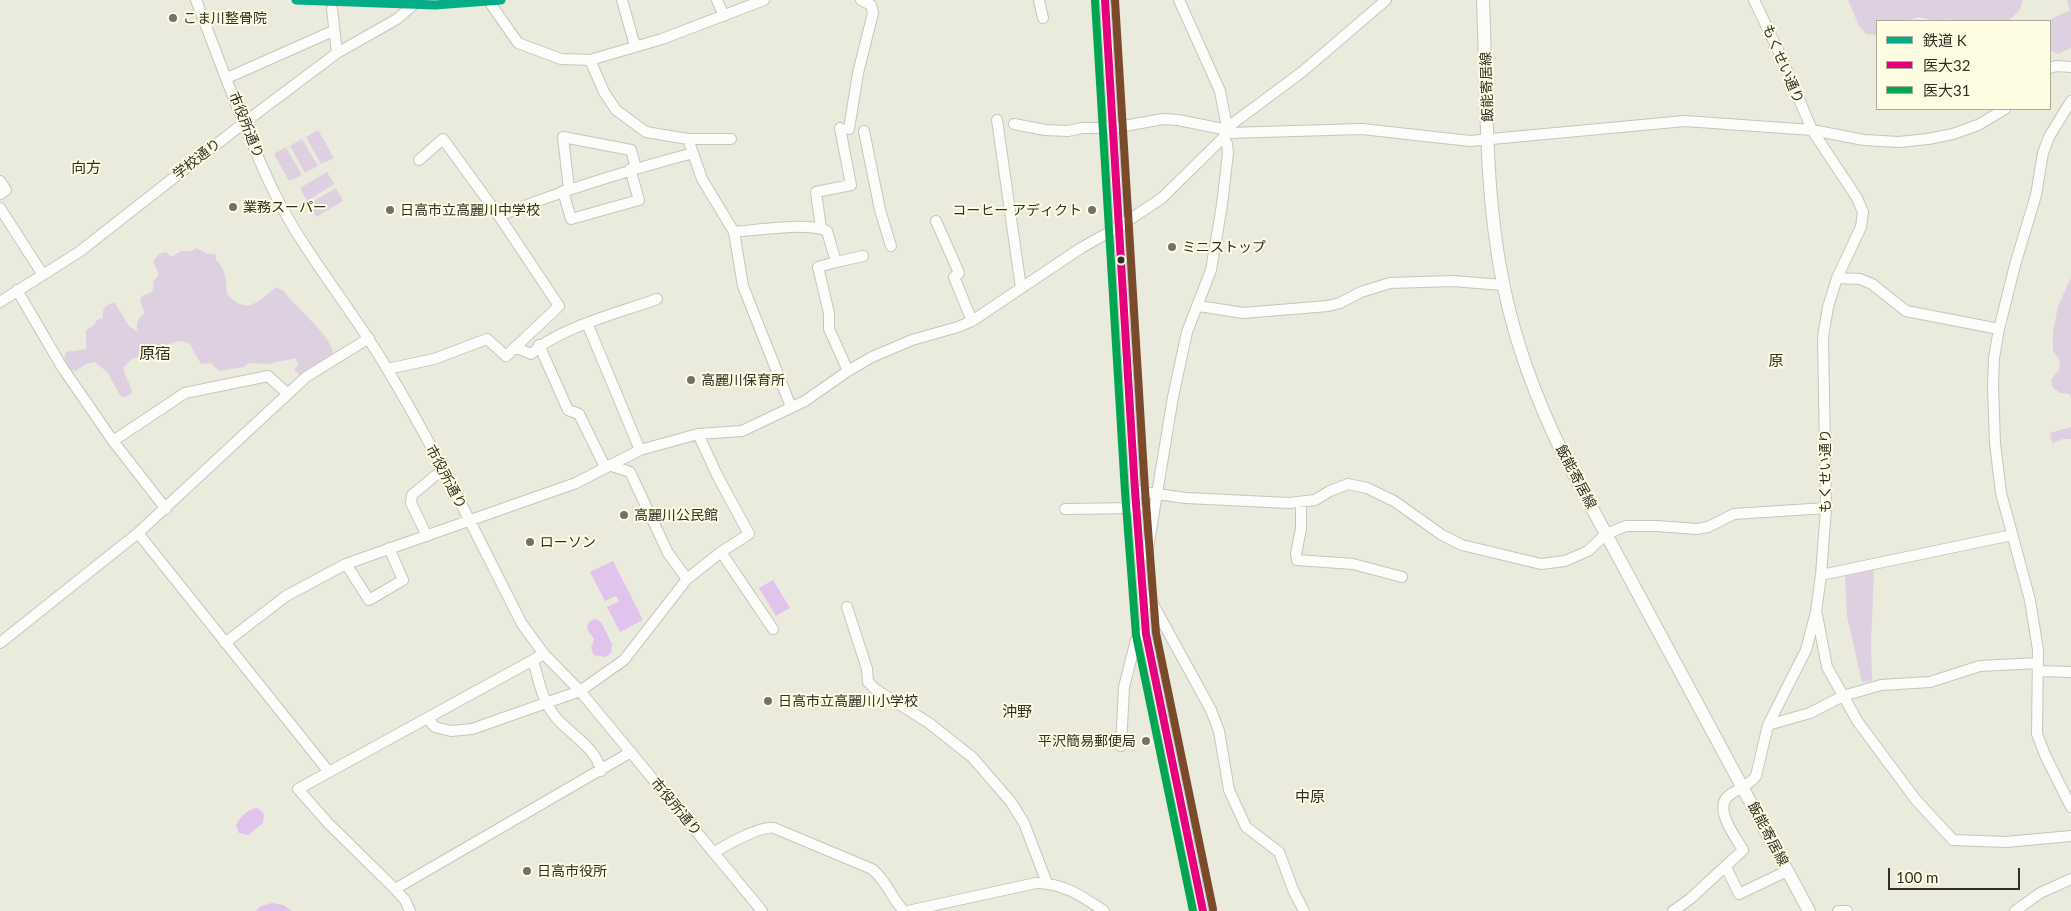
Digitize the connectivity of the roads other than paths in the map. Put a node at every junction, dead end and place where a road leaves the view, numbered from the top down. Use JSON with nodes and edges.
{"nodes":[{"id":1,"x":196,"y":0,"type":"edge"},
{"id":2,"x":419,"y":0,"type":"edge"},
{"id":3,"x":488,"y":0,"type":"edge"},
{"id":4,"x":622,"y":0,"type":"edge"},
{"id":5,"x":717,"y":0,"type":"edge"},
{"id":6,"x":764,"y":0,"type":"edge"},
{"id":7,"x":1039,"y":0,"type":"edge"},
{"id":8,"x":1106,"y":0,"type":"edge"},
{"id":9,"x":1179,"y":0,"type":"edge"},
{"id":10,"x":1386,"y":0,"type":"edge"},
{"id":11,"x":1483,"y":0,"type":"edge"},
{"id":12,"x":1754,"y":0,"type":"edge"},
{"id":13,"x":866,"y":1,"type":"edge"},
{"id":14,"x":332,"y":9,"type":"dead end"},
{"id":15,"x":724,"y":16,"type":"junction"},
{"id":16,"x":1043,"y":18,"type":"dead end"},
{"id":17,"x":334,"y":31,"type":"junction"},
{"id":18,"x":635,"y":46,"type":"junction"},
{"id":19,"x":337,"y":53,"type":"junction"},
{"id":20,"x":590,"y":60,"type":"junction"},
{"id":21,"x":2071,"y":67,"type":"edge"},
{"id":22,"x":2051,"y":68,"type":"edge"},
{"id":23,"x":227,"y":78,"type":"junction"},
{"id":24,"x":2071,"y":101,"type":"edge"},
{"id":25,"x":2003,"y":110,"type":"edge"},
{"id":26,"x":997,"y":120,"type":"dead end"},
{"id":27,"x":244,"y":122,"type":"junction"},
{"id":28,"x":1014,"y":124,"type":"dead end"},
{"id":29,"x":1113,"y":128,"type":"junction"},
{"id":30,"x":1812,"y":130,"type":"junction"},
{"id":31,"x":864,"y":131,"type":"dead end"},
{"id":32,"x":1227,"y":133,"type":"junction"},
{"id":33,"x":688,"y":139,"type":"junction"},
{"id":34,"x":1489,"y":139,"type":"junction"},
{"id":35,"x":731,"y":140,"type":"dead end"},
{"id":36,"x":692,"y":153,"type":"junction"},
{"id":37,"x":419,"y":160,"type":"dead end"},
{"id":38,"x":633,"y":169,"type":"junction"},
{"id":39,"x":0,"y":181,"type":"edge"},
{"id":40,"x":566,"y":190,"type":"junction"},
{"id":41,"x":0,"y":194,"type":"edge"},
{"id":42,"x":0,"y":208,"type":"edge"},
{"id":43,"x":499,"y":216,"type":"junction"},
{"id":44,"x":936,"y":222,"type":"dead end"},
{"id":45,"x":1120,"y":226,"type":"junction"},
{"id":46,"x":821,"y":228,"type":"junction"},
{"id":47,"x":734,"y":232,"type":"junction"},
{"id":48,"x":891,"y":246,"type":"dead end"},
{"id":49,"x":863,"y":256,"type":"dead end"},
{"id":50,"x":836,"y":262,"type":"junction"},
{"id":51,"x":43,"y":275,"type":"junction"},
{"id":52,"x":1837,"y":278,"type":"junction"},
{"id":53,"x":1503,"y":285,"type":"junction"},
{"id":54,"x":1021,"y":288,"type":"junction"},
{"id":55,"x":18,"y":290,"type":"junction"},
{"id":56,"x":657,"y":299,"type":"dead end"},
{"id":57,"x":0,"y":302,"type":"edge"},
{"id":58,"x":1199,"y":306,"type":"junction"},
{"id":59,"x":972,"y":321,"type":"junction"},
{"id":60,"x":587,"y":323,"type":"junction"},
{"id":61,"x":1999,"y":329,"type":"junction"},
{"id":62,"x":369,"y":338,"type":"junction"},
{"id":63,"x":539,"y":346,"type":"junction"},
{"id":64,"x":515,"y":347,"type":"junction"},
{"id":65,"x":387,"y":369,"type":"junction"},
{"id":66,"x":848,"y":370,"type":"junction"},
{"id":67,"x":288,"y":394,"type":"junction"},
{"id":68,"x":791,"y":407,"type":"junction"},
{"id":69,"x":698,"y":434,"type":"junction"},
{"id":70,"x":113,"y":441,"type":"junction"},
{"id":71,"x":640,"y":450,"type":"junction"},
{"id":72,"x":607,"y":466,"type":"junction"},
{"id":73,"x":442,"y":470,"type":"junction"},
{"id":74,"x":1135,"y":491,"type":"junction"},
{"id":75,"x":1157,"y":494,"type":"junction"},
{"id":76,"x":1301,"y":503,"type":"junction"},
{"id":77,"x":1137,"y":508,"type":"junction"},
{"id":78,"x":1826,"y":508,"type":"junction"},
{"id":79,"x":166,"y":509,"type":"junction"},
{"id":80,"x":1065,"y":509,"type":"dead end"},
{"id":81,"x":469,"y":521,"type":"junction"},
{"id":82,"x":138,"y":533,"type":"junction"},
{"id":83,"x":1606,"y":534,"type":"junction"},
{"id":84,"x":2012,"y":535,"type":"junction"},
{"id":85,"x":427,"y":536,"type":"junction"},
{"id":86,"x":389,"y":548,"type":"junction"},
{"id":87,"x":721,"y":552,"type":"junction"},
{"id":88,"x":1140,"y":558,"type":"junction"},
{"id":89,"x":346,"y":564,"type":"junction"},
{"id":90,"x":1822,"y":575,"type":"junction"},
{"id":91,"x":1402,"y":577,"type":"dead end"},
{"id":92,"x":687,"y":579,"type":"junction"},
{"id":93,"x":1143,"y":594,"type":"junction"},
{"id":94,"x":848,"y":607,"type":"dead end"},
{"id":95,"x":1816,"y":612,"type":"junction"},
{"id":96,"x":773,"y":629,"type":"dead end"},
{"id":97,"x":1146,"y":634,"type":"junction"},
{"id":98,"x":0,"y":643,"type":"edge"},
{"id":99,"x":225,"y":643,"type":"junction"},
{"id":100,"x":544,"y":654,"type":"junction"},
{"id":101,"x":533,"y":660,"type":"junction"},
{"id":102,"x":2039,"y":667,"type":"junction"},
{"id":103,"x":2071,"y":672,"type":"edge"},
{"id":104,"x":580,"y":691,"type":"junction"},
{"id":105,"x":1843,"y":696,"type":"junction"},
{"id":106,"x":545,"y":702,"type":"junction"},
{"id":107,"x":427,"y":718,"type":"junction"},
{"id":108,"x":1768,"y":725,"type":"junction"},
{"id":109,"x":1121,"y":746,"type":"dead end"},
{"id":110,"x":631,"y":752,"type":"junction"},
{"id":111,"x":602,"y":771,"type":"junction"},
{"id":112,"x":329,"y":772,"type":"junction"},
{"id":113,"x":1743,"y":788,"type":"junction"},
{"id":114,"x":2071,"y":807,"type":"edge"},
{"id":115,"x":2071,"y":836,"type":"edge"},
{"id":116,"x":714,"y":853,"type":"junction"},
{"id":117,"x":1726,"y":867,"type":"junction"},
{"id":118,"x":1787,"y":871,"type":"junction"},
{"id":119,"x":2071,"y":879,"type":"edge"},
{"id":120,"x":1047,"y":883,"type":"junction"},
{"id":121,"x":395,"y":889,"type":"junction"},
{"id":122,"x":923,"y":909,"type":"edge"},
{"id":123,"x":1099,"y":909,"type":"edge"},
{"id":124,"x":410,"y":911,"type":"edge"},
{"id":125,"x":762,"y":911,"type":"edge"},
{"id":126,"x":904,"y":911,"type":"edge"},
{"id":127,"x":908,"y":911,"type":"edge"},
{"id":128,"x":1203,"y":911,"type":"edge"},
{"id":129,"x":1304,"y":911,"type":"edge"},
{"id":130,"x":1673,"y":911,"type":"edge"},
{"id":131,"x":1809,"y":911,"type":"edge"},
{"id":132,"x":1838,"y":911,"type":"edge"},
{"id":133,"x":1847,"y":911,"type":"edge"},
{"id":134,"x":2016,"y":911,"type":"edge"}],
"edges":[{"from":1,"to":23,"type":"street","name":"市役所通り"},
{"from":2,"to":19,"type":"street","name":"学校通り"},
{"from":3,"to":20,"type":"street"},
{"from":4,"to":18,"type":"street"},
{"from":5,"to":15,"type":"street"},
{"from":6,"to":15,"type":"street"},
{"from":7,"to":16,"type":"street"},
{"from":8,"to":29,"type":"street"},
{"from":9,"to":32,"type":"street"},
{"from":10,"to":32,"type":"street"},
{"from":11,"to":34,"type":"main road","name":"飯能寄居線"},
{"from":12,"to":30,"type":"street","name":"もくせい通り"},
{"from":13,"to":46,"type":"street"},
{"from":14,"to":17,"type":"street"},
{"from":15,"to":18,"type":"street"},
{"from":17,"to":19,"type":"street"},
{"from":17,"to":23,"type":"street"},
{"from":18,"to":20,"type":"street"},
{"from":19,"to":27,"type":"street","name":"学校通り"},
{"from":20,"to":33,"type":"street"},
{"from":21,"to":22,"type":"street"},
{"from":23,"to":27,"type":"street","name":"市役所通り"},
{"from":24,"to":61,"type":"street"},
{"from":25,"to":30,"type":"street"},
{"from":26,"to":54,"type":"street"},
{"from":27,"to":51,"type":"street","name":"学校通り"},
{"from":27,"to":62,"type":"street","name":"市役所通り"},
{"from":28,"to":29,"type":"street"},
{"from":29,"to":32,"type":"street"},
{"from":29,"to":45,"type":"street"},
{"from":30,"to":34,"type":"street"},
{"from":30,"to":52,"type":"street","name":"もくせい通り"},
{"from":31,"to":48,"type":"street"},
{"from":32,"to":34,"type":"street"},
{"from":32,"to":45,"type":"street"},
{"from":32,"to":58,"type":"street"},
{"from":33,"to":35,"type":"street"},
{"from":33,"to":36,"type":"street"},
{"from":34,"to":53,"type":"main road","name":"飯能寄居線"},
{"from":36,"to":38,"type":"street"},
{"from":36,"to":47,"type":"street"},
{"from":37,"to":43,"type":"street"},
{"from":38,"to":40,"type":"street"},
{"from":38,"to":40,"type":"street"},
{"from":38,"to":40,"type":"street"},
{"from":39,"to":41,"type":"street"},
{"from":40,"to":43,"type":"street"},
{"from":42,"to":51,"type":"street"},
{"from":43,"to":64,"type":"street"},
{"from":44,"to":59,"type":"street"},
{"from":45,"to":54,"type":"street"},
{"from":45,"to":74,"type":"street"},
{"from":46,"to":47,"type":"street"},
{"from":46,"to":50,"type":"street"},
{"from":47,"to":68,"type":"street"},
{"from":49,"to":50,"type":"street"},
{"from":50,"to":66,"type":"street"},
{"from":51,"to":55,"type":"street","name":"学校通り"},
{"from":52,"to":61,"type":"street"},
{"from":52,"to":78,"type":"street","name":"もくせい通り"},
{"from":53,"to":58,"type":"street"},
{"from":53,"to":83,"type":"main road","name":"飯能寄居線"},
{"from":54,"to":59,"type":"street"},
{"from":55,"to":57,"type":"street","name":"学校通り"},
{"from":55,"to":70,"type":"street"},
{"from":56,"to":60,"type":"street"},
{"from":58,"to":75,"type":"street"},
{"from":59,"to":66,"type":"street"},
{"from":60,"to":63,"type":"street"},
{"from":60,"to":71,"type":"street"},
{"from":61,"to":84,"type":"street"},
{"from":62,"to":65,"type":"street","name":"市役所通り"},
{"from":62,"to":67,"type":"street"},
{"from":63,"to":64,"type":"street"},
{"from":63,"to":72,"type":"street"},
{"from":64,"to":65,"type":"street"},
{"from":65,"to":73,"type":"street","name":"市役所通り"},
{"from":66,"to":68,"type":"street"},
{"from":67,"to":70,"type":"street"},
{"from":67,"to":79,"type":"street"},
{"from":68,"to":69,"type":"street"},
{"from":69,"to":71,"type":"street"},
{"from":69,"to":87,"type":"street"},
{"from":70,"to":79,"type":"street"},
{"from":71,"to":72,"type":"street"},
{"from":72,"to":81,"type":"street"},
{"from":72,"to":92,"type":"street"},
{"from":73,"to":81,"type":"street","name":"市役所通り"},
{"from":73,"to":85,"type":"street"},
{"from":74,"to":75,"type":"street"},
{"from":74,"to":77,"type":"street"},
{"from":75,"to":76,"type":"street"},
{"from":75,"to":88,"type":"street"},
{"from":76,"to":83,"type":"street"},
{"from":76,"to":91,"type":"street"},
{"from":77,"to":80,"type":"street"},
{"from":77,"to":88,"type":"street"},
{"from":78,"to":83,"type":"street"},
{"from":78,"to":90,"type":"street","name":"もくせい通り"},
{"from":79,"to":82,"type":"street"},
{"from":81,"to":85,"type":"street"},
{"from":81,"to":100,"type":"street","name":"市役所通り"},
{"from":82,"to":98,"type":"street"},
{"from":82,"to":99,"type":"street"},
{"from":83,"to":113,"type":"main road","name":"飯能寄居線"},
{"from":84,"to":90,"type":"street"},
{"from":84,"to":102,"type":"street"},
{"from":85,"to":86,"type":"street"},
{"from":86,"to":89,"type":"street"},
{"from":86,"to":89,"type":"street"},
{"from":87,"to":92,"type":"street"},
{"from":87,"to":96,"type":"street"},
{"from":88,"to":93,"type":"street"},
{"from":89,"to":99,"type":"street"},
{"from":90,"to":95,"type":"street","name":"もくせい通り"},
{"from":92,"to":104,"type":"street"},
{"from":93,"to":97,"type":"street"},
{"from":93,"to":129,"type":"street"},
{"from":94,"to":120,"type":"street"},
{"from":95,"to":105,"type":"street"},
{"from":95,"to":108,"type":"street","name":"もくせい通り"},
{"from":97,"to":109,"type":"street"},
{"from":97,"to":128,"type":"street"},
{"from":99,"to":112,"type":"street"},
{"from":100,"to":101,"type":"street"},
{"from":100,"to":104,"type":"street","name":"市役所通り"},
{"from":101,"to":106,"type":"street"},
{"from":101,"to":107,"type":"street"},
{"from":102,"to":103,"type":"street"},
{"from":102,"to":105,"type":"street"},
{"from":102,"to":114,"type":"street"},
{"from":104,"to":106,"type":"street"},
{"from":104,"to":110,"type":"street","name":"市役所通り"},
{"from":105,"to":108,"type":"street"},
{"from":105,"to":115,"type":"street"},
{"from":106,"to":107,"type":"street"},
{"from":106,"to":111,"type":"street"},
{"from":107,"to":112,"type":"street"},
{"from":108,"to":113,"type":"street","name":"もくせい通り"},
{"from":110,"to":111,"type":"street"},
{"from":110,"to":116,"type":"street","name":"市役所通り"},
{"from":111,"to":121,"type":"street"},
{"from":112,"to":121,"type":"street"},
{"from":113,"to":117,"type":"street","name":"もくせい通り"},
{"from":113,"to":118,"type":"main road","name":"飯能寄居線"},
{"from":116,"to":125,"type":"street","name":"市役所通り"},
{"from":116,"to":126,"type":"street"},
{"from":117,"to":118,"type":"street"},
{"from":117,"to":130,"type":"street","name":"もくせい通り"},
{"from":118,"to":131,"type":"main road","name":"飯能寄居線"},
{"from":119,"to":134,"type":"street"},
{"from":120,"to":122,"type":"street"},
{"from":120,"to":123,"type":"street"},
{"from":121,"to":124,"type":"street"},
{"from":122,"to":127,"type":"street"},
{"from":132,"to":133,"type":"street"}]}
